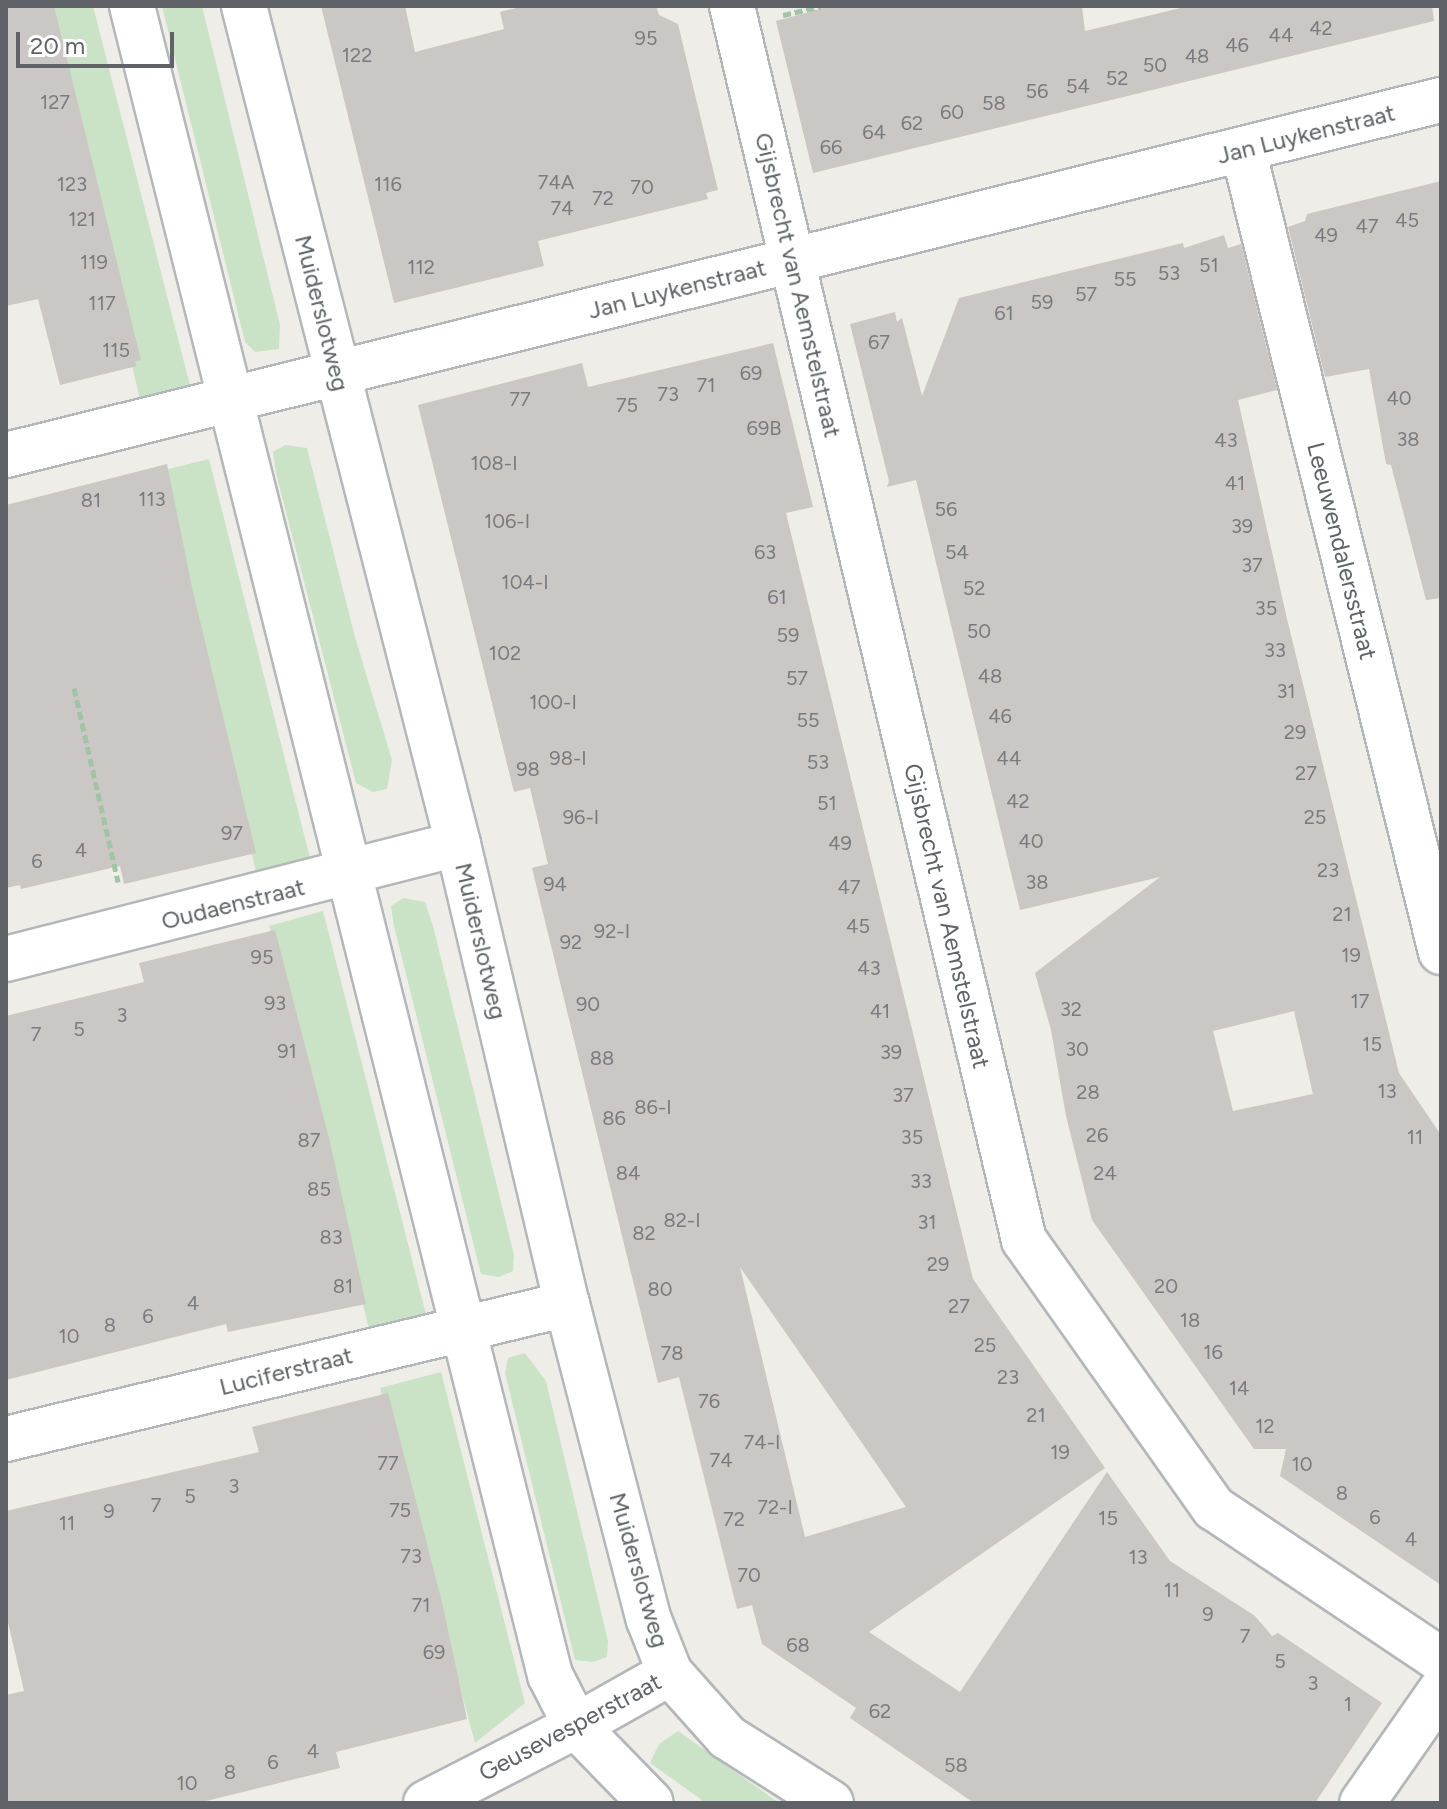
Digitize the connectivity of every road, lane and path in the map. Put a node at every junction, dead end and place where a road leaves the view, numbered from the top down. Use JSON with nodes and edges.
{"nodes":[{"id":1,"x":132,"y":6,"type":"edge"},
{"id":2,"x":244,"y":6,"type":"edge"},
{"id":3,"x":732,"y":6,"type":"edge"},
{"id":4,"x":1441,"y":100,"type":"edge"},
{"id":5,"x":1243,"y":149,"type":"junction"},
{"id":6,"x":792,"y":260,"type":"junction"},
{"id":7,"x":337,"y":373,"type":"junction"},
{"id":8,"x":232,"y":402,"type":"junction"},
{"id":9,"x":6,"y":455,"type":"edge"},
{"id":10,"x":74,"y":688,"type":"dead end"},
{"id":11,"x":458,"y":844,"type":"junction"},
{"id":12,"x":349,"y":874,"type":"junction"},
{"id":13,"x":129,"y":930,"type":"junction"},
{"id":14,"x":1441,"y":952,"type":"edge"},
{"id":15,"x":6,"y":959,"type":"edge"},
{"id":16,"x":567,"y":1304,"type":"junction"},
{"id":17,"x":461,"y":1328,"type":"junction"},
{"id":18,"x":6,"y":1439,"type":"edge"},
{"id":19,"x":1441,"y":1660,"type":"edge"},
{"id":20,"x":670,"y":1673,"type":"junction"},
{"id":21,"x":1441,"y":1690,"type":"edge"},
{"id":22,"x":576,"y":1726,"type":"junction"},
{"id":23,"x":426,"y":1803,"type":"edge"},
{"id":24,"x":651,"y":1803,"type":"edge"},
{"id":25,"x":831,"y":1803,"type":"edge"},
{"id":26,"x":1362,"y":1803,"type":"edge"}],
"edges":[{"from":1,"to":8,"type":"street"},
{"from":2,"to":7,"type":"street","name":"Muiderslotweg"},
{"from":3,"to":6,"type":"street","name":"Gijsbrecht van Aemstelstraat"},
{"from":4,"to":5,"type":"street","name":"Jan Luykenstraat"},
{"from":5,"to":6,"type":"street","name":"Jan Luykenstraat"},
{"from":5,"to":14,"type":"street","name":"Leeuwendalersstraat"},
{"from":6,"to":7,"type":"street","name":"Jan Luykenstraat"},
{"from":6,"to":19,"type":"street","name":"Gijsbrecht van Aemstelstraat"},
{"from":7,"to":8,"type":"street","name":"Jan Luykenstraat"},
{"from":7,"to":11,"type":"street","name":"Muiderslotweg"},
{"from":8,"to":9,"type":"street","name":"Jan Luykenstraat"},
{"from":8,"to":12,"type":"street"},
{"from":10,"to":13,"type":"path"},
{"from":11,"to":12,"type":"street","name":"Oudaenstraat"},
{"from":11,"to":16,"type":"street","name":"Muiderslotweg"},
{"from":12,"to":13,"type":"street","name":"Oudaenstraat"},
{"from":12,"to":17,"type":"street"},
{"from":13,"to":15,"type":"street","name":"Oudaenstraat"},
{"from":16,"to":17,"type":"street","name":"Luciferstraat"},
{"from":16,"to":20,"type":"street","name":"Muiderslotweg"},
{"from":17,"to":18,"type":"street","name":"Luciferstraat"},
{"from":17,"to":22,"type":"street"},
{"from":20,"to":22,"type":"street","name":"Geusevesperstraat"},
{"from":20,"to":25,"type":"street","name":"Muiderslotweg"},
{"from":21,"to":26,"type":"street"},
{"from":22,"to":23,"type":"street","name":"Geusevesperstraat"},
{"from":22,"to":24,"type":"street"}]}
